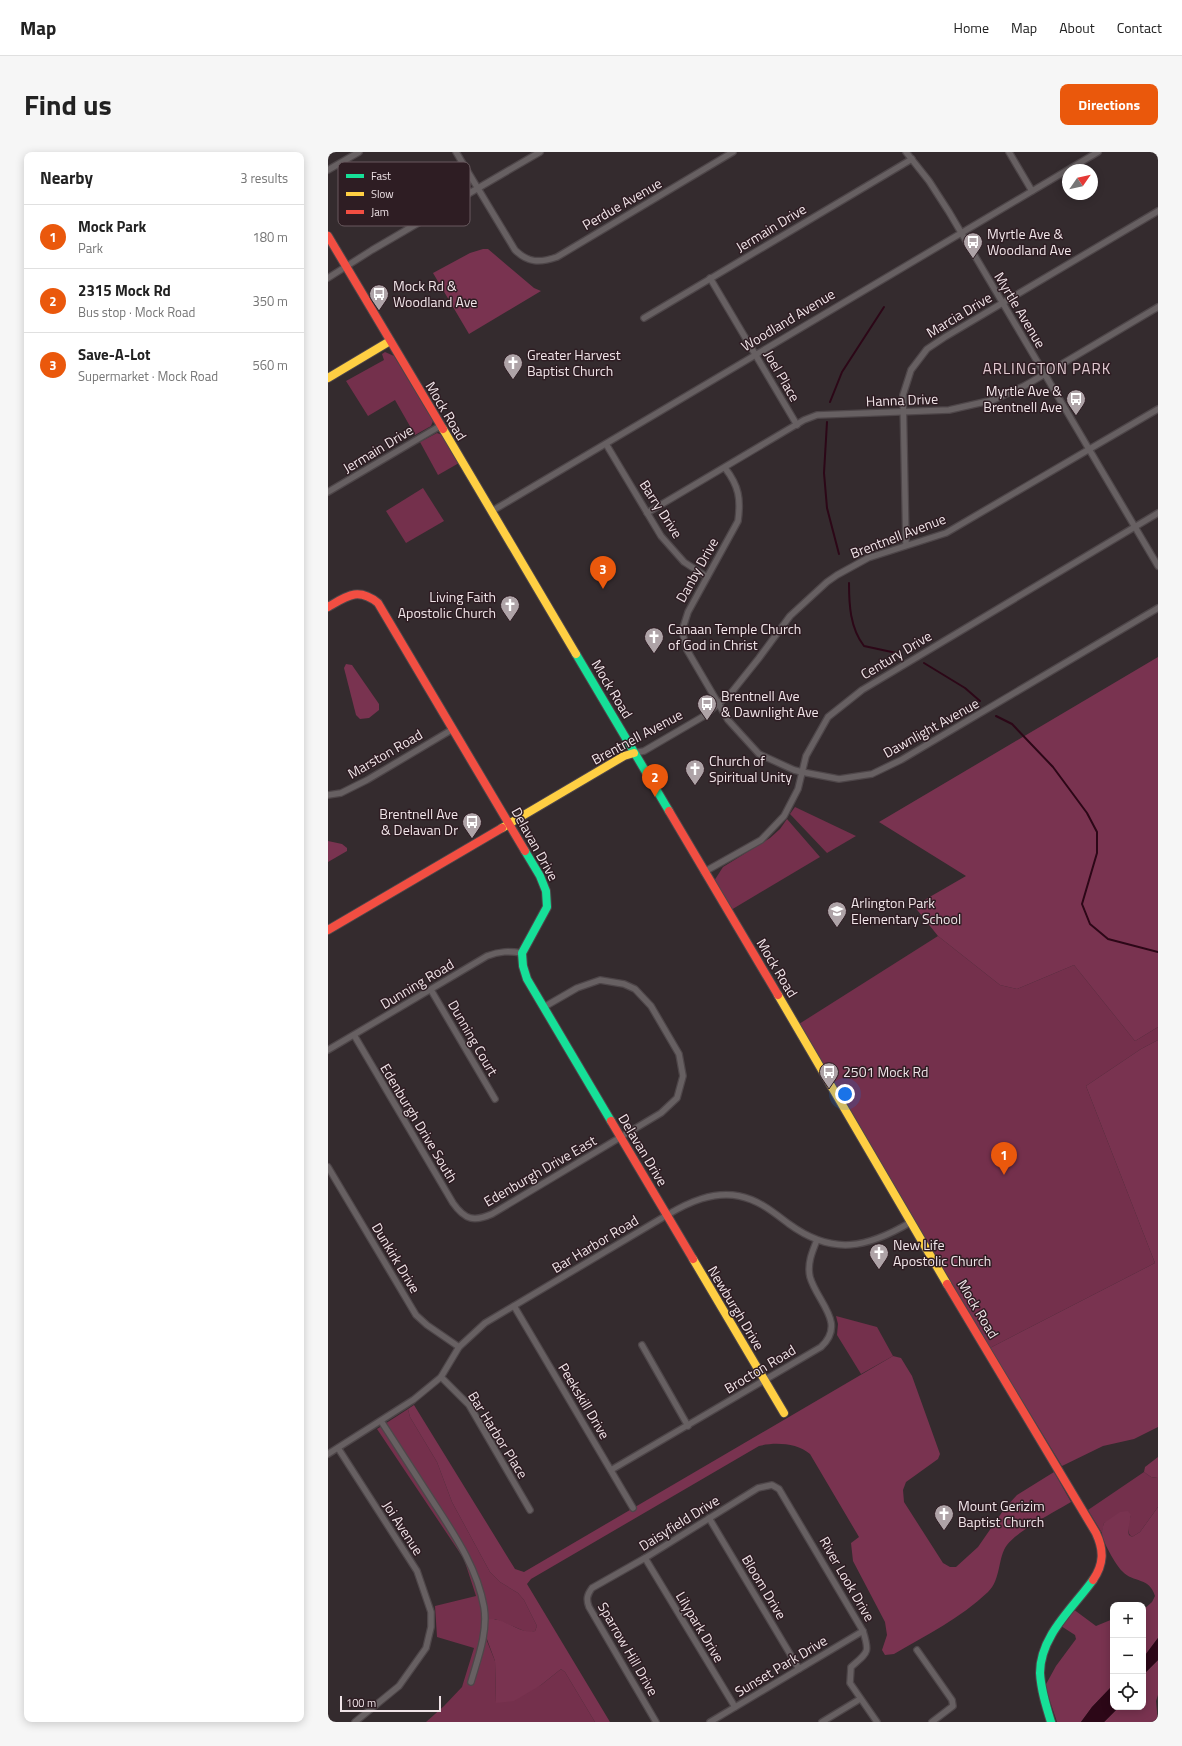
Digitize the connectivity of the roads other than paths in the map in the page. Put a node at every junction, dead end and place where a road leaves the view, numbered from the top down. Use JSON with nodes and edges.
{"nodes":[{"id":1,"x":359,"y":152,"type":"edge"},
{"id":2,"x":456,"y":152,"type":"edge"},
{"id":3,"x":540,"y":152,"type":"edge"},
{"id":4,"x":733,"y":152,"type":"edge"},
{"id":5,"x":906,"y":152,"type":"edge"},
{"id":6,"x":1009,"y":152,"type":"edge"},
{"id":7,"x":1098,"y":152,"type":"edge"},
{"id":8,"x":912,"y":159,"type":"junction"},
{"id":9,"x":342,"y":162,"type":"edge"},
{"id":10,"x":462,"y":162,"type":"edge"},
{"id":11,"x":338,"y":164,"type":"edge"},
{"id":12,"x":328,"y":170,"type":"edge"},
{"id":13,"x":470,"y":175,"type":"edge"},
{"id":14,"x":478,"y":188,"type":"junction"},
{"id":15,"x":1032,"y":191,"type":"junction"},
{"id":16,"x":470,"y":193,"type":"edge"},
{"id":17,"x":1158,"y":211,"type":"edge"},
{"id":18,"x":414,"y":226,"type":"edge"},
{"id":19,"x":961,"y":234,"type":"junction"},
{"id":20,"x":328,"y":236,"type":"edge"},
{"id":21,"x":346,"y":266,"type":"junction"},
{"id":22,"x":328,"y":278,"type":"edge"},
{"id":23,"x":710,"y":278,"type":"junction"},
{"id":24,"x":1002,"y":303,"type":"junction"},
{"id":25,"x":1158,"y":307,"type":"edge"},
{"id":26,"x":644,"y":318,"type":"dead end"},
{"id":27,"x":390,"y":341,"type":"junction"},
{"id":28,"x":756,"y":355,"type":"junction"},
{"id":29,"x":1045,"y":374,"type":"junction"},
{"id":30,"x":328,"y":378,"type":"edge"},
{"id":31,"x":1158,"y":409,"type":"edge"},
{"id":32,"x":903,"y":413,"type":"junction"},
{"id":33,"x":797,"y":425,"type":"junction"},
{"id":34,"x":440,"y":426,"type":"junction"},
{"id":35,"x":606,"y":444,"type":"junction"},
{"id":36,"x":1089,"y":450,"type":"junction"},
{"id":37,"x":725,"y":468,"type":"junction"},
{"id":38,"x":328,"y":492,"type":"edge"},
{"id":39,"x":492,"y":511,"type":"junction"},
{"id":40,"x":647,"y":513,"type":"junction"},
{"id":41,"x":1158,"y":513,"type":"edge"},
{"id":42,"x":1135,"y":526,"type":"junction"},
{"id":43,"x":906,"y":545,"type":"junction"},
{"id":44,"x":1158,"y":566,"type":"edge"},
{"id":45,"x":706,"y":577,"type":"junction"},
{"id":46,"x":328,"y":607,"type":"edge"},
{"id":47,"x":1158,"y":608,"type":"edge"},
{"id":48,"x":717,"y":704,"type":"junction"},
{"id":49,"x":453,"y":729,"type":"junction"},
{"id":50,"x":634,"y":753,"type":"junction"},
{"id":51,"x":802,"y":772,"type":"junction"},
{"id":52,"x":328,"y":795,"type":"edge"},
{"id":53,"x":509,"y":824,"type":"junction"},
{"id":54,"x":704,"y":872,"type":"junction"},
{"id":55,"x":328,"y":930,"type":"edge"},
{"id":56,"x":522,"y":953,"type":"junction"},
{"id":57,"x":431,"y":990,"type":"junction"},
{"id":58,"x":544,"y":1007,"type":"junction"},
{"id":59,"x":354,"y":1035,"type":"junction"},
{"id":60,"x":328,"y":1050,"type":"edge"},
{"id":61,"x":495,"y":1099,"type":"dead end"},
{"id":62,"x":621,"y":1137,"type":"junction"},
{"id":63,"x":328,"y":1167,"type":"edge"},
{"id":64,"x":667,"y":1215,"type":"junction"},
{"id":65,"x":468,"y":1218,"type":"joint"},
{"id":66,"x":910,"y":1222,"type":"junction"},
{"id":67,"x":817,"y":1240,"type":"junction"},
{"id":68,"x":514,"y":1306,"type":"junction"},
{"id":69,"x":642,"y":1345,"type":"dead end"},
{"id":70,"x":459,"y":1347,"type":"junction"},
{"id":71,"x":441,"y":1377,"type":"junction"},
{"id":72,"x":764,"y":1381,"type":"junction"},
{"id":73,"x":784,"y":1413,"type":"dead end"},
{"id":74,"x":381,"y":1420,"type":"junction"},
{"id":75,"x":688,"y":1426,"type":"junction"},
{"id":76,"x":338,"y":1448,"type":"junction"},
{"id":77,"x":328,"y":1454,"type":"edge"},
{"id":78,"x":611,"y":1470,"type":"junction"},
{"id":79,"x":779,"y":1489,"type":"joint"},
{"id":80,"x":633,"y":1508,"type":"dead end"},
{"id":81,"x":530,"y":1510,"type":"dead end"},
{"id":82,"x":709,"y":1518,"type":"junction"},
{"id":83,"x":645,"y":1558,"type":"junction"},
{"id":84,"x":592,"y":1588,"type":"joint"},
{"id":85,"x":863,"y":1631,"type":"junction"},
{"id":86,"x":918,"y":1650,"type":"dead end"},
{"id":87,"x":799,"y":1669,"type":"junction"},
{"id":88,"x":471,"y":1682,"type":"dead end"},
{"id":89,"x":860,"y":1699,"type":"junction"},
{"id":90,"x":735,"y":1707,"type":"junction"},
{"id":91,"x":355,"y":1722,"type":"edge"},
{"id":92,"x":656,"y":1722,"type":"edge"},
{"id":93,"x":710,"y":1722,"type":"edge"},
{"id":94,"x":822,"y":1722,"type":"edge"},
{"id":95,"x":877,"y":1722,"type":"edge"},
{"id":96,"x":932,"y":1722,"type":"edge"},
{"id":97,"x":1051,"y":1722,"type":"edge"}],
"edges":[{"from":1,"to":9,"type":"street"},
{"from":2,"to":10,"type":"street"},
{"from":3,"to":14,"type":"street"},
{"from":4,"to":14,"type":"street","name":"Perdue Avenue"},
{"from":5,"to":8,"type":"street","name":"Myrtle Avenue"},
{"from":6,"to":15,"type":"street"},
{"from":7,"to":15,"type":"street","name":"Woodland Avenue"},
{"from":8,"to":19,"type":"street","name":"Myrtle Avenue"},
{"from":8,"to":23,"type":"street","name":"Jermain Drive"},
{"from":11,"to":12,"type":"street"},
{"from":13,"to":14,"type":"street"},
{"from":14,"to":16,"type":"street"},
{"from":15,"to":19,"type":"street","name":"Woodland Avenue"},
{"from":17,"to":24,"type":"street","name":"Marcia Drive"},
{"from":18,"to":21,"type":"street"},
{"from":19,"to":24,"type":"street","name":"Myrtle Avenue"},
{"from":19,"to":28,"type":"street","name":"Woodland Avenue"},
{"from":20,"to":21,"type":"main road","name":"Mock Road"},
{"from":21,"to":22,"type":"street"},
{"from":21,"to":27,"type":"main road","name":"Mock Road"},
{"from":23,"to":26,"type":"street","name":"Jermain Drive"},
{"from":23,"to":28,"type":"street","name":"Joel Place"},
{"from":24,"to":29,"type":"street","name":"Myrtle Avenue"},
{"from":24,"to":32,"type":"street","name":"Marcia Drive"},
{"from":25,"to":29,"type":"street","name":"Hanna Drive"},
{"from":27,"to":30,"type":"main road"},
{"from":27,"to":34,"type":"main road","name":"Mock Road"},
{"from":28,"to":33,"type":"street","name":"Joel Place"},
{"from":28,"to":35,"type":"street","name":"Woodland Avenue"},
{"from":29,"to":32,"type":"street","name":"Hanna Drive"},
{"from":29,"to":36,"type":"street","name":"Myrtle Avenue"},
{"from":31,"to":36,"type":"street","name":"Brentnell Avenue"},
{"from":32,"to":33,"type":"street","name":"Hanna Drive"},
{"from":32,"to":43,"type":"street","name":"Marcia Drive"},
{"from":33,"to":37,"type":"street","name":"Hanna Drive"},
{"from":34,"to":38,"type":"street","name":"Jermain Drive"},
{"from":34,"to":39,"type":"main road","name":"Mock Road"},
{"from":35,"to":39,"type":"street","name":"Woodland Avenue"},
{"from":35,"to":40,"type":"street","name":"Barry Drive"},
{"from":36,"to":42,"type":"street","name":"Myrtle Avenue"},
{"from":36,"to":43,"type":"street","name":"Brentnell Avenue"},
{"from":37,"to":40,"type":"street","name":"Hanna Drive"},
{"from":37,"to":45,"type":"street","name":"Danby Drive"},
{"from":39,"to":50,"type":"main road","name":"Mock Road"},
{"from":40,"to":45,"type":"street","name":"Barry Drive"},
{"from":41,"to":42,"type":"street","name":"Century Drive"},
{"from":42,"to":44,"type":"street","name":"Myrtle Avenue"},
{"from":42,"to":51,"type":"street","name":"Century Drive"},
{"from":43,"to":48,"type":"street","name":"Brentnell Avenue"},
{"from":45,"to":48,"type":"street","name":"Danby Drive"},
{"from":46,"to":49,"type":"main road","name":"Delavan Drive"},
{"from":47,"to":51,"type":"street","name":"Dawnlight Avenue"},
{"from":48,"to":50,"type":"street","name":"Brentnell Avenue"},
{"from":48,"to":51,"type":"street","name":"Dawnlight Avenue"},
{"from":49,"to":52,"type":"street","name":"Marston Road"},
{"from":49,"to":53,"type":"main road","name":"Delavan Drive"},
{"from":50,"to":53,"type":"main road","name":"Brentnell Avenue"},
{"from":50,"to":54,"type":"main road","name":"Mock Road"},
{"from":51,"to":54,"type":"street","name":"Century Drive"},
{"from":53,"to":55,"type":"main road","name":"Brentnell Avenue"},
{"from":53,"to":56,"type":"main road","name":"Delavan Drive"},
{"from":54,"to":66,"type":"main road","name":"Mock Road"},
{"from":56,"to":57,"type":"street","name":"Dunning Road"},
{"from":56,"to":58,"type":"main road","name":"Delavan Drive"},
{"from":57,"to":59,"type":"street","name":"Dunning Road"},
{"from":57,"to":61,"type":"street","name":"Dunning Court"},
{"from":58,"to":62,"type":"main road","name":"Delavan Drive"},
{"from":58,"to":62,"type":"street","name":"Edenburgh Drive East"},
{"from":59,"to":60,"type":"street","name":"Dunning Road"},
{"from":59,"to":65,"type":"street","name":"Edenburgh Drive South"},
{"from":62,"to":64,"type":"main road","name":"Delavan Drive"},
{"from":62,"to":65,"type":"street","name":"Edenburgh Drive East"},
{"from":63,"to":70,"type":"street","name":"Dunkirk Drive"},
{"from":64,"to":67,"type":"street","name":"Bar Harbor Road"},
{"from":64,"to":68,"type":"street","name":"Bar Harbor Road"},
{"from":64,"to":72,"type":"main road","name":"Newburgh Drive"},
{"from":66,"to":67,"type":"street","name":"Bar Harbor Road"},
{"from":66,"to":97,"type":"main road","name":"Mock Road"},
{"from":67,"to":72,"type":"street","name":"Brocton Road"},
{"from":68,"to":70,"type":"street","name":"Bar Harbor Road"},
{"from":68,"to":78,"type":"street","name":"Peekskill Drive"},
{"from":69,"to":75,"type":"street"},
{"from":70,"to":71,"type":"street","name":"Bar Harbor Road"},
{"from":71,"to":74,"type":"street","name":"Bar Harbor Road"},
{"from":71,"to":81,"type":"street","name":"Bar Harbor Place"},
{"from":72,"to":73,"type":"main road","name":"Newburgh Drive"},
{"from":72,"to":75,"type":"street","name":"Brocton Road"},
{"from":74,"to":76,"type":"street","name":"Bar Harbor Road"},
{"from":74,"to":88,"type":"street"},
{"from":75,"to":78,"type":"street","name":"Brocton Road"},
{"from":76,"to":77,"type":"street","name":"Bar Harbor Road"},
{"from":76,"to":91,"type":"street","name":"Joi Avenue"},
{"from":78,"to":80,"type":"street","name":"Peekskill Drive"},
{"from":79,"to":82,"type":"street","name":"Daisyfield Drive"},
{"from":79,"to":85,"type":"street","name":"River Look Drive"},
{"from":82,"to":83,"type":"street","name":"Daisyfield Drive"},
{"from":82,"to":87,"type":"street","name":"Bloom Drive"},
{"from":83,"to":84,"type":"street","name":"Daisyfield Drive"},
{"from":83,"to":90,"type":"street","name":"Lilypark Drive"},
{"from":84,"to":92,"type":"street","name":"Sparrow Hill Drive"},
{"from":85,"to":87,"type":"street","name":"Sunset Park Drive"},
{"from":85,"to":89,"type":"street","name":"River Look Drive"},
{"from":86,"to":96,"type":"street"},
{"from":87,"to":90,"type":"street","name":"Sunset Park Drive"},
{"from":89,"to":94,"type":"street"},
{"from":89,"to":95,"type":"street"},
{"from":90,"to":93,"type":"street","name":"Sunset Park Drive"}]}
